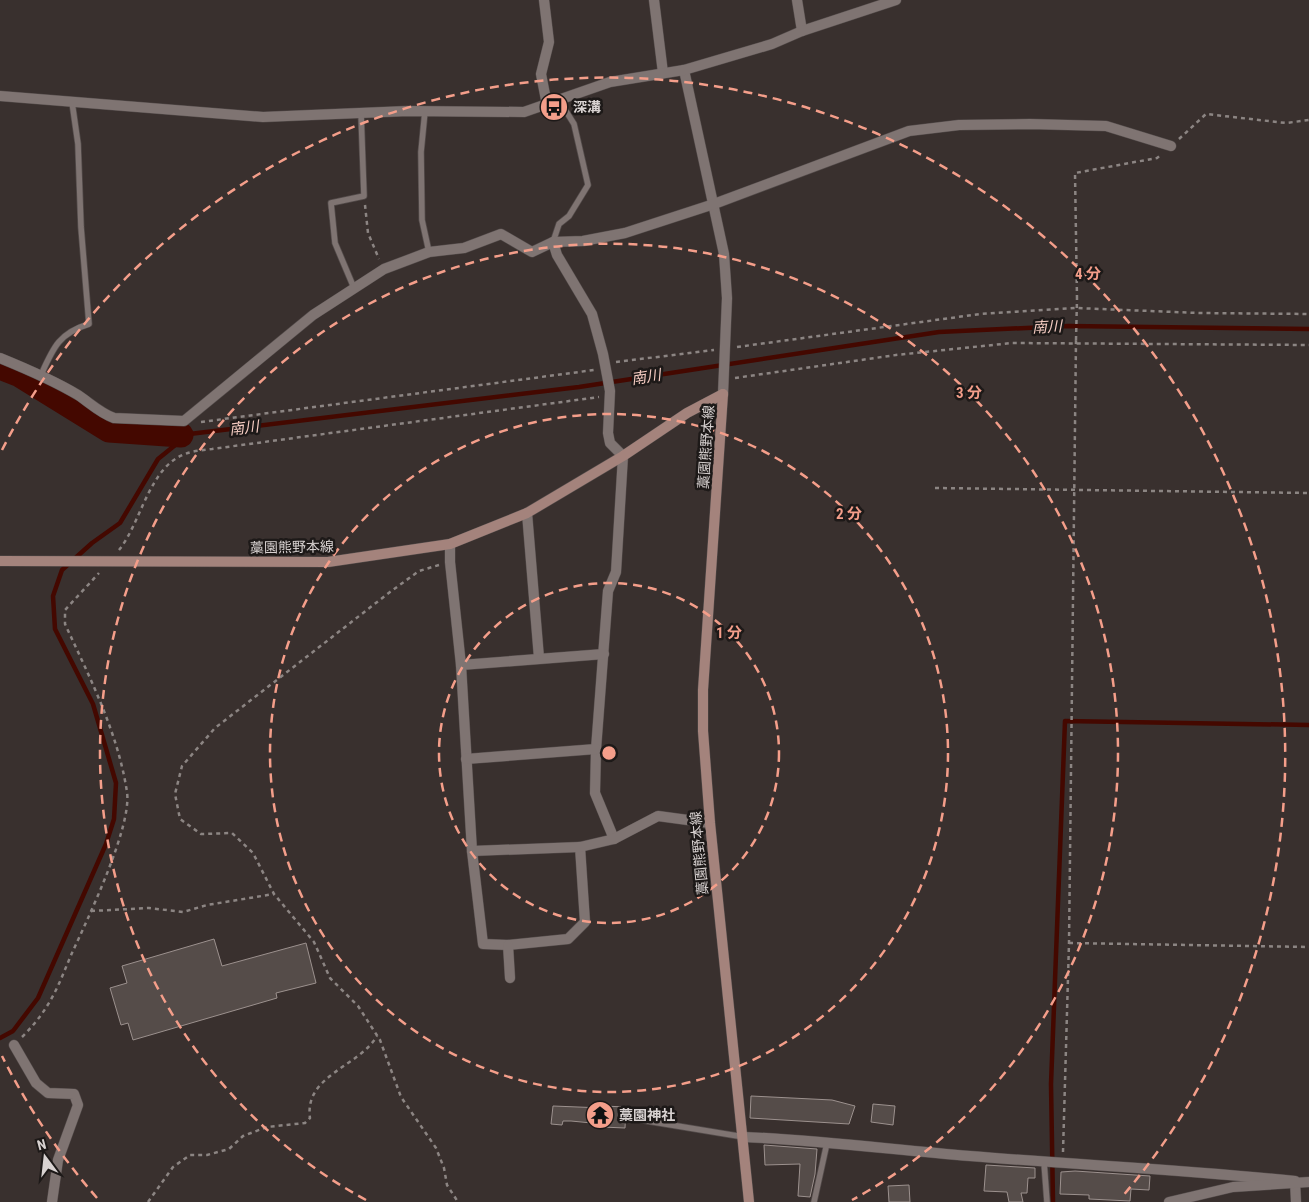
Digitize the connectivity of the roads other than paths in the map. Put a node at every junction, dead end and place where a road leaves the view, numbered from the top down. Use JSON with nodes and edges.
{"nodes":[{"id":1,"x":544,"y":0,"type":"edge"},
{"id":2,"x":654,"y":0,"type":"edge"},
{"id":3,"x":798,"y":0,"type":"edge"},
{"id":4,"x":896,"y":0,"type":"edge"},
{"id":5,"x":802,"y":31,"type":"junction"},
{"id":6,"x":684,"y":70,"type":"junction"},
{"id":7,"x":663,"y":73,"type":"junction"},
{"id":8,"x":0,"y":96,"type":"edge"},
{"id":9,"x":559,"y":100,"type":"junction"},
{"id":10,"x":72,"y":102,"type":"junction"},
{"id":11,"x":547,"y":105,"type":"junction"},
{"id":12,"x":425,"y":111,"type":"junction"},
{"id":13,"x":361,"y":113,"type":"junction"},
{"id":14,"x":1171,"y":146,"type":"road end"},
{"id":15,"x":714,"y":204,"type":"junction"},
{"id":16,"x":553,"y":242,"type":"junction"},
{"id":17,"x":429,"y":252,"type":"junction"},
{"id":18,"x":354,"y":288,"type":"junction"},
{"id":19,"x":0,"y":358,"type":"edge"},
{"id":20,"x":41,"y":375,"type":"junction"},
{"id":21,"x":723,"y":394,"type":"junction"},
{"id":22,"x":623,"y":456,"type":"junction"},
{"id":23,"x":527,"y":513,"type":"junction"},
{"id":24,"x":450,"y":544,"type":"junction"},
{"id":25,"x":0,"y":561,"type":"edge"},
{"id":26,"x":604,"y":654,"type":"junction"},
{"id":27,"x":539,"y":658,"type":"junction"},
{"id":28,"x":461,"y":665,"type":"junction"},
{"id":29,"x":596,"y":749,"type":"junction"},
{"id":30,"x":466,"y":759,"type":"junction"},
{"id":31,"x":710,"y":823,"type":"junction"},
{"id":32,"x":614,"y":839,"type":"junction"},
{"id":33,"x":580,"y":847,"type":"junction"},
{"id":34,"x":472,"y":851,"type":"junction"},
{"id":35,"x":508,"y":945,"type":"junction"},
{"id":36,"x":510,"y":978,"type":"dead end"},
{"id":37,"x":14,"y":1045,"type":"road end"},
{"id":38,"x":641,"y":1120,"type":"dead end"},
{"id":39,"x":744,"y":1137,"type":"junction"},
{"id":40,"x":827,"y":1143,"type":"junction"},
{"id":41,"x":1044,"y":1162,"type":"junction"},
{"id":42,"x":1295,"y":1181,"type":"junction"},
{"id":43,"x":1309,"y":1182,"type":"edge"},
{"id":44,"x":52,"y":1202,"type":"edge"},
{"id":45,"x":749,"y":1202,"type":"edge"},
{"id":46,"x":814,"y":1202,"type":"edge"},
{"id":47,"x":1047,"y":1202,"type":"edge"},
{"id":48,"x":1169,"y":1202,"type":"edge"},
{"id":49,"x":1296,"y":1202,"type":"edge"}],
"edges":[{"from":1,"to":11,"type":"street"},
{"from":2,"to":7,"type":"street"},
{"from":3,"to":5,"type":"street"},
{"from":4,"to":5,"type":"street"},
{"from":5,"to":6,"type":"street"},
{"from":6,"to":7,"type":"street"},
{"from":6,"to":15,"type":"street"},
{"from":7,"to":9,"type":"street"},
{"from":8,"to":10,"type":"street"},
{"from":9,"to":11,"type":"street"},
{"from":9,"to":16,"type":"lane"},
{"from":10,"to":13,"type":"street"},
{"from":10,"to":20,"type":"lane"},
{"from":11,"to":12,"type":"street"},
{"from":12,"to":13,"type":"street"},
{"from":12,"to":17,"type":"lane"},
{"from":13,"to":18,"type":"lane"},
{"from":14,"to":15,"type":"street"},
{"from":15,"to":16,"type":"street"},
{"from":15,"to":21,"type":"street"},
{"from":16,"to":17,"type":"street"},
{"from":16,"to":22,"type":"street"},
{"from":17,"to":18,"type":"street"},
{"from":18,"to":20,"type":"street"},
{"from":19,"to":20,"type":"street"},
{"from":21,"to":22,"type":"main road","name":"藁園熊野本線"},
{"from":21,"to":31,"type":"main road","name":"藁園熊野本線"},
{"from":22,"to":23,"type":"main road","name":"藁園熊野本線"},
{"from":22,"to":26,"type":"street"},
{"from":23,"to":24,"type":"main road","name":"藁園熊野本線"},
{"from":23,"to":27,"type":"street"},
{"from":24,"to":25,"type":"main road","name":"藁園熊野本線"},
{"from":24,"to":28,"type":"street"},
{"from":26,"to":27,"type":"street"},
{"from":26,"to":29,"type":"street"},
{"from":27,"to":28,"type":"street"},
{"from":28,"to":30,"type":"street"},
{"from":29,"to":30,"type":"street"},
{"from":29,"to":32,"type":"street"},
{"from":30,"to":34,"type":"street"},
{"from":31,"to":32,"type":"street"},
{"from":31,"to":39,"type":"main road","name":"藁園熊野本線"},
{"from":32,"to":33,"type":"street"},
{"from":33,"to":34,"type":"street"},
{"from":33,"to":35,"type":"street"},
{"from":34,"to":35,"type":"street"},
{"from":35,"to":36,"type":"street"},
{"from":37,"to":44,"type":"street"},
{"from":38,"to":39,"type":"lane"},
{"from":39,"to":40,"type":"street"},
{"from":39,"to":45,"type":"main road","name":"藁園熊野本線"},
{"from":40,"to":41,"type":"street"},
{"from":40,"to":46,"type":"lane"},
{"from":41,"to":42,"type":"street"},
{"from":41,"to":47,"type":"lane"},
{"from":42,"to":43,"type":"street"},
{"from":42,"to":48,"type":"street"},
{"from":42,"to":49,"type":"street"}]}
